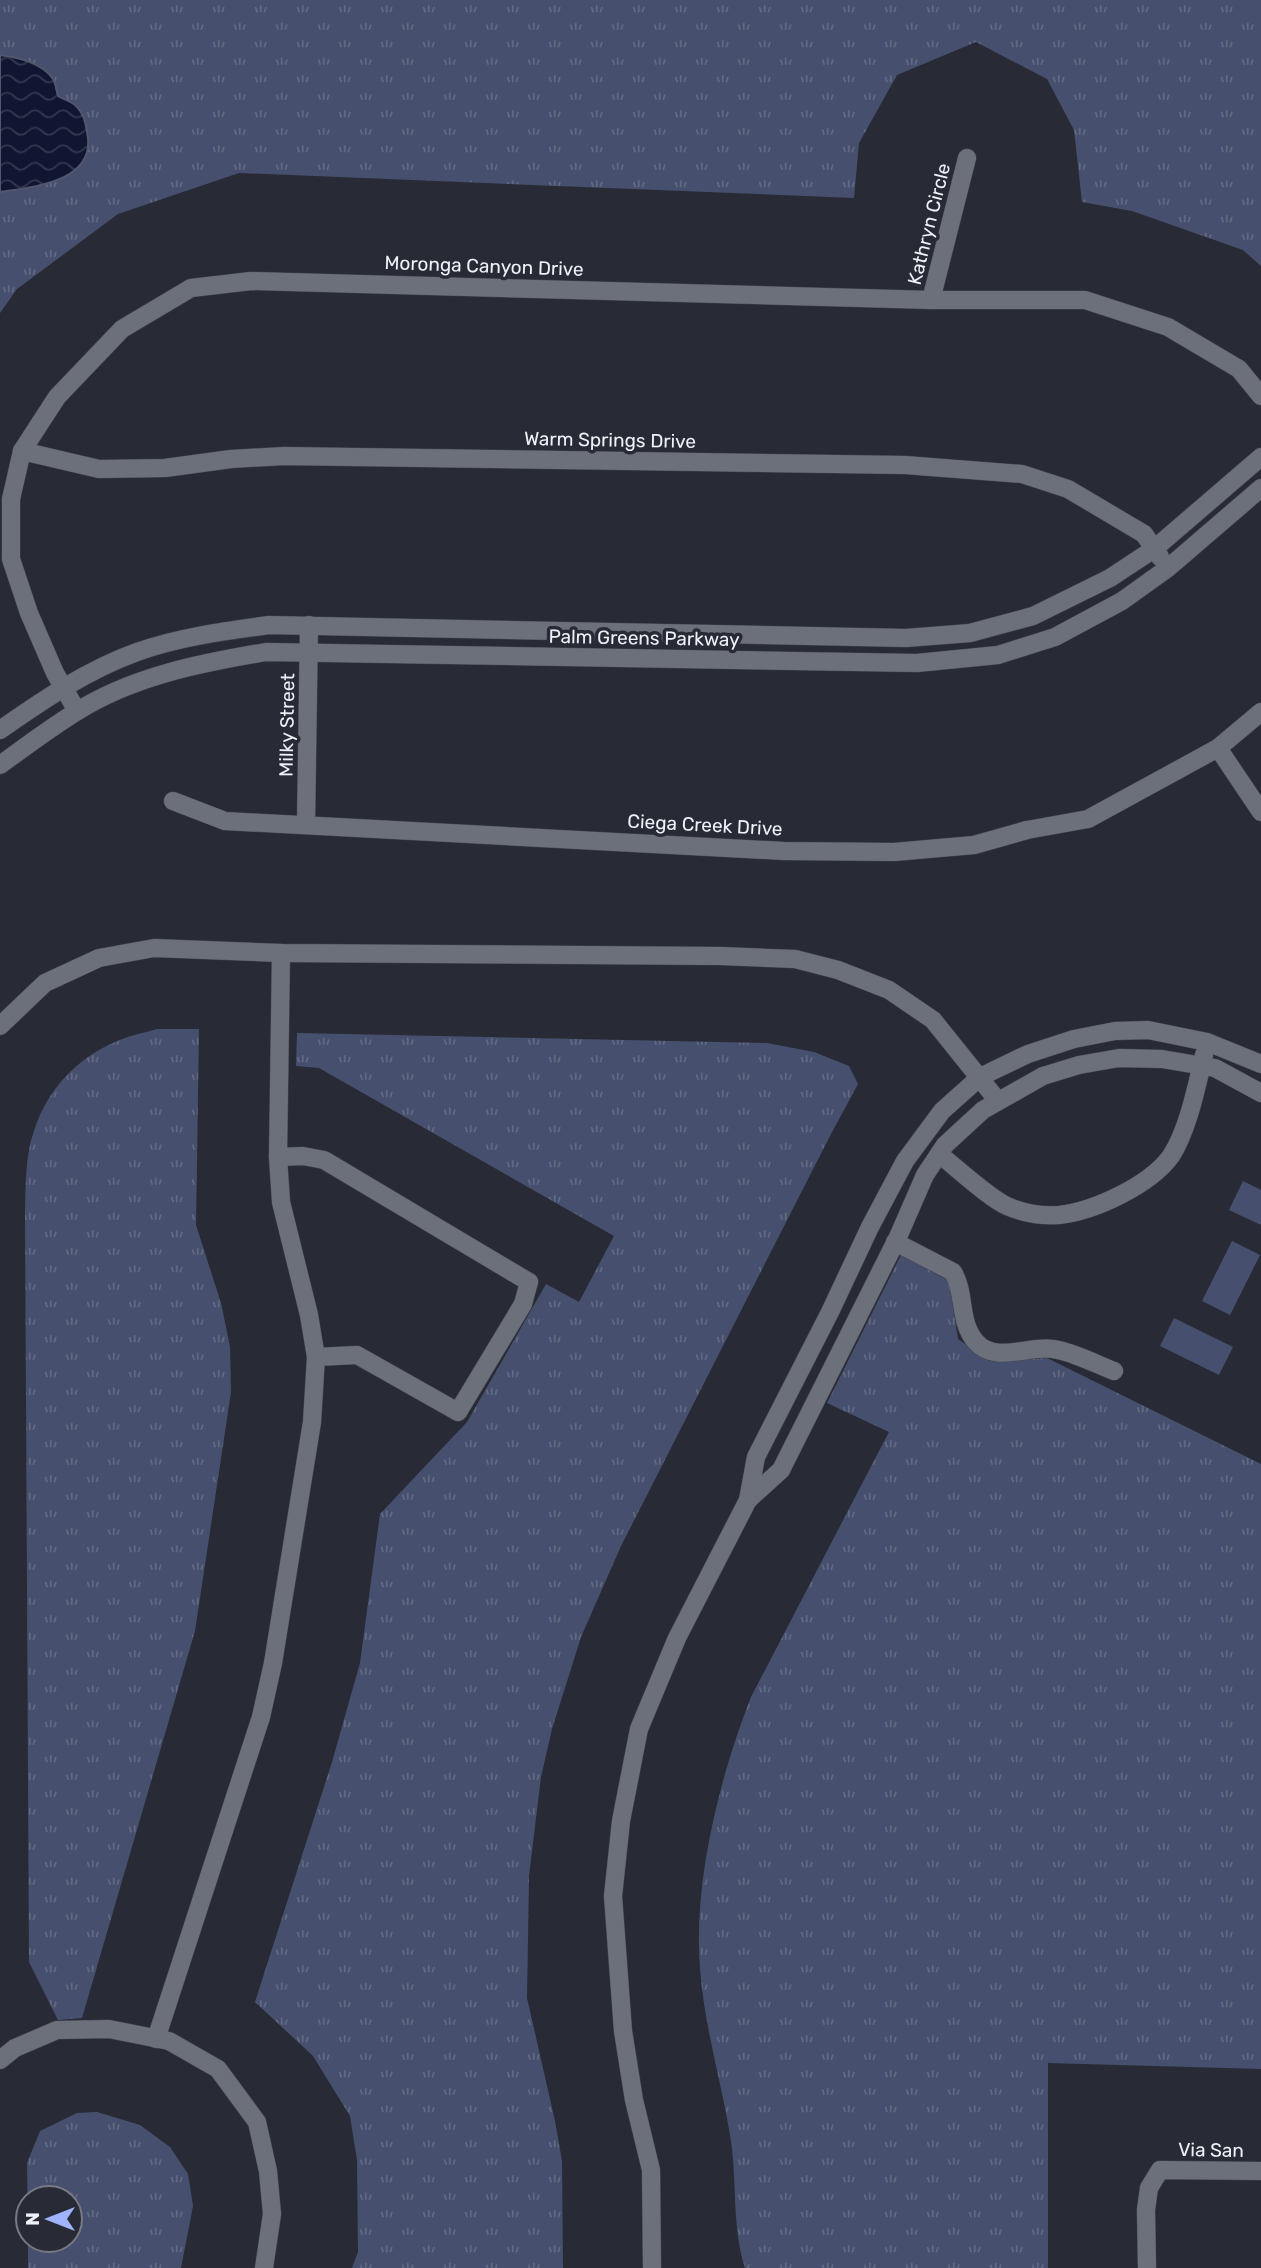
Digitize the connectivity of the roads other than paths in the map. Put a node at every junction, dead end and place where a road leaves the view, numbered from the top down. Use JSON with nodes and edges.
{"nodes":[{"id":1,"x":967,"y":158,"type":"dead end"},
{"id":2,"x":931,"y":300,"type":"junction"},
{"id":3,"x":1261,"y":396,"type":"edge"},
{"id":4,"x":22,"y":451,"type":"junction"},
{"id":5,"x":1261,"y":457,"type":"edge"},
{"id":6,"x":1261,"y":488,"type":"edge"},
{"id":7,"x":1154,"y":549,"type":"junction"},
{"id":8,"x":1168,"y":568,"type":"junction"},
{"id":9,"x":310,"y":625,"type":"junction"},
{"id":10,"x":310,"y":652,"type":"junction"},
{"id":11,"x":63,"y":687,"type":"junction"},
{"id":12,"x":77,"y":711,"type":"junction"},
{"id":13,"x":1261,"y":712,"type":"edge"},
{"id":14,"x":0,"y":730,"type":"edge"},
{"id":15,"x":1218,"y":748,"type":"junction"},
{"id":16,"x":0,"y":765,"type":"edge"},
{"id":17,"x":173,"y":801,"type":"dead end"},
{"id":18,"x":1261,"y":812,"type":"edge"},
{"id":19,"x":306,"y":825,"type":"junction"},
{"id":20,"x":281,"y":953,"type":"junction"},
{"id":21,"x":0,"y":1026,"type":"edge"},
{"id":22,"x":1207,"y":1042,"type":"junction"},
{"id":23,"x":1261,"y":1064,"type":"edge"},
{"id":24,"x":1202,"y":1066,"type":"junction"},
{"id":25,"x":980,"y":1077,"type":"junction"},
{"id":26,"x":1261,"y":1093,"type":"edge"},
{"id":27,"x":998,"y":1101,"type":"junction"},
{"id":28,"x":939,"y":1154,"type":"junction"},
{"id":29,"x":278,"y":1157,"type":"junction"},
{"id":30,"x":895,"y":1242,"type":"junction"},
{"id":31,"x":316,"y":1357,"type":"junction"},
{"id":32,"x":1114,"y":1371,"type":"dead end"},
{"id":33,"x":748,"y":1500,"type":"junction"},
{"id":34,"x":156,"y":2039,"type":"junction"},
{"id":35,"x":1,"y":2057,"type":"edge"},
{"id":36,"x":1261,"y":2171,"type":"edge"},
{"id":37,"x":264,"y":2268,"type":"edge"},
{"id":38,"x":652,"y":2268,"type":"edge"},
{"id":39,"x":1147,"y":2268,"type":"edge"}],
"edges":[{"from":1,"to":2,"type":"street","name":"Kathryn Circle"},
{"from":2,"to":3,"type":"street","name":"Moronga Canyon Drive"},
{"from":2,"to":4,"type":"street","name":"Moronga Canyon Drive"},
{"from":4,"to":7,"type":"street","name":"Warm Springs Drive"},
{"from":4,"to":11,"type":"street","name":"Moronga Canyon Drive"},
{"from":5,"to":7,"type":"street","name":"Palm Greens Parkway"},
{"from":6,"to":8,"type":"street","name":"Palm Greens Parkway"},
{"from":7,"to":8,"type":"street","name":"Warm Springs Drive"},
{"from":7,"to":9,"type":"street","name":"Palm Greens Parkway"},
{"from":8,"to":10,"type":"street","name":"Palm Greens Parkway"},
{"from":9,"to":10,"type":"street","name":"Milky Street"},
{"from":9,"to":11,"type":"street","name":"Palm Greens Parkway"},
{"from":10,"to":12,"type":"street","name":"Palm Greens Parkway"},
{"from":10,"to":19,"type":"street","name":"Milky Street"},
{"from":11,"to":12,"type":"street","name":"Moronga Canyon Drive"},
{"from":11,"to":14,"type":"street","name":"Palm Greens Parkway"},
{"from":12,"to":16,"type":"street","name":"Palm Greens Parkway"},
{"from":13,"to":15,"type":"street","name":"Ciega Creek Drive"},
{"from":15,"to":18,"type":"street"},
{"from":15,"to":19,"type":"street","name":"Ciega Creek Drive"},
{"from":17,"to":19,"type":"street","name":"Ciega Creek Drive"},
{"from":20,"to":21,"type":"street"},
{"from":20,"to":25,"type":"street"},
{"from":20,"to":29,"type":"street"},
{"from":22,"to":23,"type":"street"},
{"from":22,"to":24,"type":"street"},
{"from":22,"to":25,"type":"street"},
{"from":24,"to":26,"type":"street"},
{"from":24,"to":27,"type":"street"},
{"from":24,"to":28,"type":"street"},
{"from":25,"to":27,"type":"street"},
{"from":25,"to":33,"type":"street"},
{"from":27,"to":28,"type":"street"},
{"from":28,"to":30,"type":"street"},
{"from":29,"to":31,"type":"street"},
{"from":29,"to":31,"type":"street"},
{"from":30,"to":32,"type":"street"},
{"from":30,"to":33,"type":"street"},
{"from":31,"to":34,"type":"street"},
{"from":33,"to":38,"type":"street"},
{"from":34,"to":35,"type":"street"},
{"from":34,"to":37,"type":"street"},
{"from":36,"to":39,"type":"street","name":"Via San"}]}
